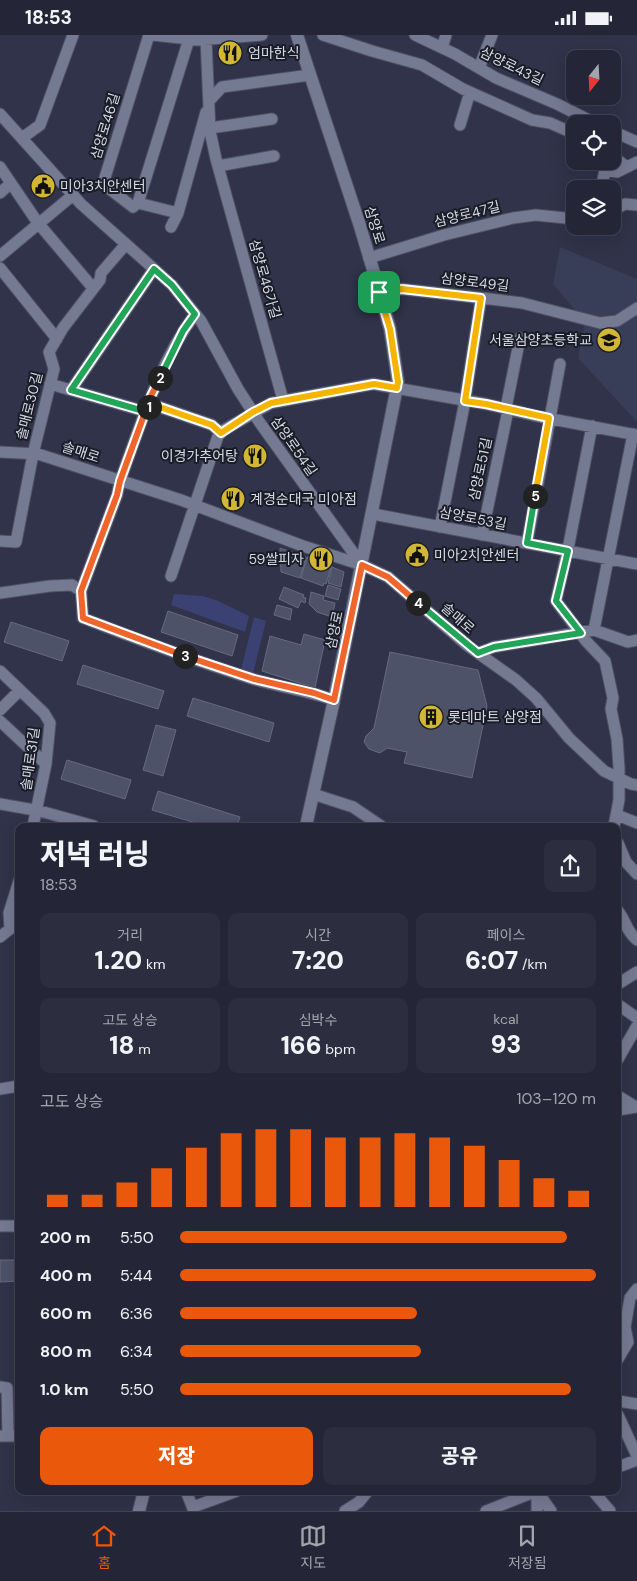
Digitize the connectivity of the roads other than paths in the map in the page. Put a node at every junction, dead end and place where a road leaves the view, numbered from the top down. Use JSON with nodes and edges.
{"nodes":[{"id":1,"x":73,"y":35,"type":"edge"},
{"id":2,"x":149,"y":35,"type":"edge"},
{"id":3,"x":153,"y":35,"type":"edge"},
{"id":4,"x":262,"y":35,"type":"edge"},
{"id":5,"x":297,"y":35,"type":"edge"},
{"id":6,"x":323,"y":35,"type":"edge"},
{"id":7,"x":415,"y":35,"type":"edge"},
{"id":8,"x":446,"y":35,"type":"edge"},
{"id":9,"x":492,"y":35,"type":"edge"},
{"id":10,"x":168,"y":36,"type":"edge"},
{"id":11,"x":189,"y":39,"type":"junction"},
{"id":12,"x":206,"y":39,"type":"junction"},
{"id":13,"x":442,"y":48,"type":"junction"},
{"id":14,"x":479,"y":68,"type":"junction"},
{"id":15,"x":310,"y":75,"type":"junction"},
{"id":16,"x":470,"y":92,"type":"junction"},
{"id":17,"x":209,"y":102,"type":"junction"},
{"id":18,"x":0,"y":114,"type":"edge"},
{"id":19,"x":579,"y":115,"type":"edge"},
{"id":20,"x":272,"y":119,"type":"dead end"},
{"id":21,"x":460,"y":125,"type":"dead end"},
{"id":22,"x":210,"y":128,"type":"junction"},
{"id":23,"x":566,"y":130,"type":"edge"},
{"id":24,"x":621,"y":135,"type":"edge"},
{"id":25,"x":22,"y":138,"type":"junction"},
{"id":26,"x":637,"y":143,"type":"edge"},
{"id":27,"x":274,"y":156,"type":"dead end"},
{"id":28,"x":632,"y":164,"type":"edge"},
{"id":29,"x":218,"y":166,"type":"junction"},
{"id":30,"x":0,"y":167,"type":"edge"},
{"id":31,"x":603,"y":180,"type":"edge"},
{"id":32,"x":11,"y":183,"type":"junction"},
{"id":33,"x":0,"y":193,"type":"edge"},
{"id":34,"x":73,"y":195,"type":"junction"},
{"id":35,"x":138,"y":203,"type":"junction"},
{"id":36,"x":637,"y":205,"type":"edge"},
{"id":37,"x":621,"y":206,"type":"edge"},
{"id":38,"x":178,"y":213,"type":"junction"},
{"id":39,"x":566,"y":218,"type":"edge"},
{"id":40,"x":38,"y":223,"type":"junction"},
{"id":41,"x":171,"y":227,"type":"dead end"},
{"id":42,"x":126,"y":244,"type":"junction"},
{"id":43,"x":0,"y":256,"type":"edge"},
{"id":44,"x":369,"y":259,"type":"junction"},
{"id":45,"x":0,"y":268,"type":"edge"},
{"id":46,"x":154,"y":269,"type":"junction"},
{"id":47,"x":93,"y":288,"type":"junction"},
{"id":48,"x":379,"y":292,"type":"junction"},
{"id":49,"x":481,"y":298,"type":"junction"},
{"id":50,"x":637,"y":308,"type":"edge"},
{"id":51,"x":195,"y":314,"type":"junction"},
{"id":52,"x":520,"y":338,"type":"dead end"},
{"id":53,"x":57,"y":339,"type":"junction"},
{"id":54,"x":560,"y":365,"type":"dead end"},
{"id":55,"x":50,"y":384,"type":"junction"},
{"id":56,"x":397,"y":388,"type":"junction"},
{"id":57,"x":71,"y":390,"type":"junction"},
{"id":58,"x":283,"y":400,"type":"junction"},
{"id":59,"x":465,"y":401,"type":"junction"},
{"id":60,"x":147,"y":407,"type":"junction"},
{"id":61,"x":506,"y":408,"type":"junction"},
{"id":62,"x":253,"y":412,"type":"junction"},
{"id":63,"x":549,"y":418,"type":"junction"},
{"id":64,"x":592,"y":426,"type":"junction"},
{"id":65,"x":221,"y":433,"type":"junction"},
{"id":66,"x":635,"y":435,"type":"edge"},
{"id":67,"x":0,"y":452,"type":"edge"},
{"id":68,"x":33,"y":454,"type":"junction"},
{"id":69,"x":120,"y":481,"type":"junction"},
{"id":70,"x":194,"y":505,"type":"junction"},
{"id":71,"x":372,"y":514,"type":"junction"},
{"id":72,"x":440,"y":527,"type":"junction"},
{"id":73,"x":482,"y":535,"type":"junction"},
{"id":74,"x":0,"y":541,"type":"edge"},
{"id":75,"x":527,"y":543,"type":"junction"},
{"id":76,"x":568,"y":551,"type":"junction"},
{"id":77,"x":608,"y":559,"type":"junction"},
{"id":78,"x":637,"y":564,"type":"edge"},
{"id":79,"x":362,"y":565,"type":"junction"},
{"id":80,"x":172,"y":576,"type":"dead end"},
{"id":81,"x":81,"y":591,"type":"junction"},
{"id":82,"x":0,"y":593,"type":"edge"},
{"id":83,"x":594,"y":630,"type":"junction"},
{"id":84,"x":581,"y":633,"type":"junction"},
{"id":85,"x":637,"y":640,"type":"edge"},
{"id":86,"x":478,"y":653,"type":"junction"},
{"id":87,"x":0,"y":671,"type":"edge"},
{"id":88,"x":20,"y":690,"type":"junction"},
{"id":89,"x":334,"y":700,"type":"junction"},
{"id":90,"x":0,"y":710,"type":"edge"},
{"id":91,"x":0,"y":721,"type":"edge"},
{"id":92,"x":46,"y":764,"type":"junction"},
{"id":93,"x":618,"y":778,"type":"junction"},
{"id":94,"x":637,"y":785,"type":"edge"},
{"id":95,"x":313,"y":794,"type":"junction"},
{"id":96,"x":0,"y":804,"type":"edge"},
{"id":97,"x":37,"y":812,"type":"junction"},
{"id":98,"x":615,"y":821,"type":"edge"},
{"id":99,"x":35,"y":823,"type":"edge"},
{"id":100,"x":82,"y":823,"type":"edge"},
{"id":101,"x":307,"y":823,"type":"edge"},
{"id":102,"x":377,"y":823,"type":"edge"},
{"id":103,"x":637,"y":823,"type":"edge"},
{"id":104,"x":622,"y":864,"type":"edge"},
{"id":105,"x":637,"y":874,"type":"edge"},
{"id":106,"x":15,"y":893,"type":"edge"},
{"id":107,"x":621,"y":915,"type":"edge"},
{"id":108,"x":15,"y":929,"type":"edge"},
{"id":109,"x":0,"y":937,"type":"edge"},
{"id":110,"x":637,"y":940,"type":"edge"},
{"id":111,"x":637,"y":972,"type":"edge"},
{"id":112,"x":621,"y":982,"type":"edge"},
{"id":113,"x":621,"y":1006,"type":"edge"},
{"id":114,"x":635,"y":1013,"type":"edge"},
{"id":115,"x":637,"y":1027,"type":"edge"},
{"id":116,"x":621,"y":1054,"type":"edge"},
{"id":117,"x":15,"y":1087,"type":"edge"},
{"id":118,"x":0,"y":1089,"type":"edge"},
{"id":119,"x":621,"y":1098,"type":"edge"},
{"id":120,"x":637,"y":1107,"type":"edge"},
{"id":121,"x":621,"y":1110,"type":"edge"},
{"id":122,"x":0,"y":1226,"type":"edge"},
{"id":123,"x":15,"y":1226,"type":"edge"},
{"id":124,"x":637,"y":1289,"type":"edge"},
{"id":125,"x":633,"y":1345,"type":"edge"},
{"id":126,"x":621,"y":1356,"type":"edge"},
{"id":127,"x":0,"y":1387,"type":"edge"},
{"id":128,"x":621,"y":1401,"type":"edge"},
{"id":129,"x":637,"y":1404,"type":"edge"},
{"id":130,"x":621,"y":1422,"type":"edge"},
{"id":131,"x":9,"y":1436,"type":"edge"},
{"id":132,"x":637,"y":1458,"type":"edge"},
{"id":133,"x":621,"y":1466,"type":"edge"},
{"id":134,"x":143,"y":1495,"type":"edge"},
{"id":135,"x":188,"y":1495,"type":"edge"},
{"id":136,"x":227,"y":1495,"type":"edge"},
{"id":137,"x":365,"y":1495,"type":"edge"},
{"id":138,"x":527,"y":1495,"type":"edge"},
{"id":139,"x":537,"y":1495,"type":"edge"},
{"id":140,"x":540,"y":1495,"type":"edge"},
{"id":141,"x":596,"y":1495,"type":"edge"},
{"id":142,"x":193,"y":1509,"type":"edge"},
{"id":143,"x":139,"y":1511,"type":"edge"},
{"id":144,"x":345,"y":1511,"type":"edge"},
{"id":145,"x":486,"y":1511,"type":"edge"},
{"id":146,"x":537,"y":1511,"type":"edge"},
{"id":147,"x":551,"y":1511,"type":"edge"},
{"id":148,"x":610,"y":1511,"type":"edge"}],
"edges":[{"from":1,"to":25,"type":"street"},
{"from":2,"to":35,"type":"street","name":"삼양로46길"},
{"from":3,"to":10,"type":"street"},
{"from":4,"to":12,"type":"street"},
{"from":5,"to":15,"type":"main road","name":"삼양로"},
{"from":6,"to":16,"type":"street"},
{"from":7,"to":13,"type":"street","name":"삼양로43길"},
{"from":8,"to":13,"type":"street"},
{"from":9,"to":14,"type":"street"},
{"from":10,"to":11,"type":"street"},
{"from":11,"to":12,"type":"street"},
{"from":11,"to":35,"type":"street"},
{"from":12,"to":17,"type":"street","name":"삼양로46가길"},
{"from":13,"to":14,"type":"street","name":"삼양로43길"},
{"from":14,"to":19,"type":"street","name":"삼양로43길"},
{"from":15,"to":17,"type":"street"},
{"from":15,"to":44,"type":"main road","name":"삼양로"},
{"from":16,"to":21,"type":"street"},
{"from":16,"to":23,"type":"street"},
{"from":17,"to":22,"type":"street","name":"삼양로46가길"},
{"from":17,"to":38,"type":"street","name":"삼양로46가길"},
{"from":18,"to":25,"type":"street","name":"삼양로54길"},
{"from":20,"to":22,"type":"street"},
{"from":22,"to":29,"type":"street","name":"삼양로46가길"},
{"from":24,"to":26,"type":"street"},
{"from":25,"to":34,"type":"street","name":"삼양로54길"},
{"from":27,"to":29,"type":"street"},
{"from":28,"to":31,"type":"street"},
{"from":29,"to":58,"type":"street","name":"삼양로46가길"},
{"from":30,"to":32,"type":"street"},
{"from":32,"to":33,"type":"street"},
{"from":32,"to":40,"type":"street"},
{"from":34,"to":40,"type":"street"},
{"from":34,"to":42,"type":"street","name":"삼양로54길"},
{"from":35,"to":38,"type":"street","name":"삼양로46길"},
{"from":36,"to":37,"type":"street"},
{"from":38,"to":41,"type":"street","name":"삼양로46가길"},
{"from":39,"to":44,"type":"street","name":"삼양로47길"},
{"from":40,"to":43,"type":"street"},
{"from":40,"to":47,"type":"street"},
{"from":42,"to":46,"type":"street","name":"삼양로54길"},
{"from":42,"to":47,"type":"street","name":"솔매로30길"},
{"from":44,"to":48,"type":"main road","name":"삼양로"},
{"from":45,"to":53,"type":"street"},
{"from":46,"to":51,"type":"street","name":"삼양로54길"},
{"from":46,"to":57,"type":"street"},
{"from":47,"to":53,"type":"street","name":"솔매로30길"},
{"from":48,"to":49,"type":"street","name":"삼양로49길"},
{"from":48,"to":56,"type":"main road","name":"삼양로"},
{"from":49,"to":50,"type":"street","name":"삼양로49길"},
{"from":49,"to":59,"type":"street","name":"삼양로51길"},
{"from":51,"to":60,"type":"street"},
{"from":51,"to":62,"type":"street","name":"삼양로54길"},
{"from":52,"to":61,"type":"street","name":"삼양로51길"},
{"from":53,"to":55,"type":"street","name":"솔매로30길"},
{"from":54,"to":63,"type":"street"},
{"from":55,"to":57,"type":"street"},
{"from":55,"to":68,"type":"street","name":"솔매로30길"},
{"from":56,"to":58,"type":"street"},
{"from":56,"to":59,"type":"street"},
{"from":56,"to":71,"type":"main road","name":"삼양로"},
{"from":57,"to":60,"type":"street"},
{"from":58,"to":62,"type":"street"},
{"from":59,"to":61,"type":"street"},
{"from":59,"to":72,"type":"street","name":"삼양로51길"},
{"from":60,"to":65,"type":"street"},
{"from":60,"to":69,"type":"street"},
{"from":61,"to":63,"type":"street"},
{"from":61,"to":73,"type":"street","name":"삼양로51길"},
{"from":62,"to":65,"type":"street"},
{"from":62,"to":79,"type":"street","name":"삼양로54길"},
{"from":63,"to":64,"type":"street"},
{"from":63,"to":75,"type":"street"},
{"from":64,"to":66,"type":"street"},
{"from":64,"to":76,"type":"street"},
{"from":65,"to":70,"type":"street"},
{"from":66,"to":77,"type":"street"},
{"from":67,"to":68,"type":"street","name":"솔매로"},
{"from":68,"to":69,"type":"street","name":"솔매로"},
{"from":68,"to":74,"type":"street"},
{"from":69,"to":70,"type":"street","name":"솔매로"},
{"from":69,"to":81,"type":"street"},
{"from":70,"to":79,"type":"street","name":"솔매로"},
{"from":70,"to":80,"type":"street"},
{"from":71,"to":72,"type":"street","name":"삼양로53길"},
{"from":71,"to":79,"type":"main road","name":"삼양로"},
{"from":72,"to":73,"type":"street","name":"삼양로53길"},
{"from":73,"to":75,"type":"street","name":"삼양로53길"},
{"from":75,"to":76,"type":"street","name":"삼양로53길"},
{"from":76,"to":77,"type":"street","name":"삼양로53길"},
{"from":76,"to":84,"type":"street"},
{"from":77,"to":78,"type":"street","name":"삼양로53길"},
{"from":77,"to":83,"type":"street"},
{"from":79,"to":86,"type":"street","name":"솔매로"},
{"from":79,"to":89,"type":"main road","name":"삼양로"},
{"from":81,"to":82,"type":"street"},
{"from":81,"to":89,"type":"street"},
{"from":83,"to":84,"type":"street"},
{"from":83,"to":85,"type":"street"},
{"from":84,"to":86,"type":"street"},
{"from":84,"to":93,"type":"street"},
{"from":86,"to":93,"type":"street","name":"솔매로"},
{"from":87,"to":88,"type":"street","name":"솔매로31길"},
{"from":88,"to":90,"type":"street"},
{"from":88,"to":92,"type":"street","name":"솔매로31길"},
{"from":89,"to":95,"type":"main road","name":"삼양로"},
{"from":91,"to":92,"type":"street"},
{"from":92,"to":97,"type":"street","name":"솔매로31길"},
{"from":93,"to":94,"type":"street","name":"솔매로"},
{"from":93,"to":98,"type":"street"},
{"from":95,"to":101,"type":"main road","name":"삼양로"},
{"from":95,"to":102,"type":"street"},
{"from":96,"to":97,"type":"street"},
{"from":97,"to":99,"type":"street","name":"솔매로31길"},
{"from":97,"to":100,"type":"street"},
{"from":98,"to":103,"type":"street"},
{"from":104,"to":105,"type":"street"},
{"from":106,"to":108,"type":"street"},
{"from":107,"to":110,"type":"street"},
{"from":108,"to":109,"type":"street"},
{"from":111,"to":112,"type":"street"},
{"from":113,"to":114,"type":"street"},
{"from":115,"to":116,"type":"street"},
{"from":117,"to":118,"type":"street"},
{"from":119,"to":120,"type":"street"},
{"from":120,"to":121,"type":"street"},
{"from":122,"to":123,"type":"street"},
{"from":124,"to":125,"type":"street"},
{"from":125,"to":126,"type":"street"},
{"from":127,"to":131,"type":"street"},
{"from":128,"to":129,"type":"street"},
{"from":130,"to":132,"type":"street"},
{"from":132,"to":133,"type":"street"},
{"from":134,"to":143,"type":"main road"},
{"from":135,"to":142,"type":"street"},
{"from":136,"to":142,"type":"street"},
{"from":137,"to":144,"type":"street"},
{"from":138,"to":145,"type":"street"},
{"from":139,"to":146,"type":"street"},
{"from":140,"to":147,"type":"street"},
{"from":141,"to":148,"type":"street"}]}
